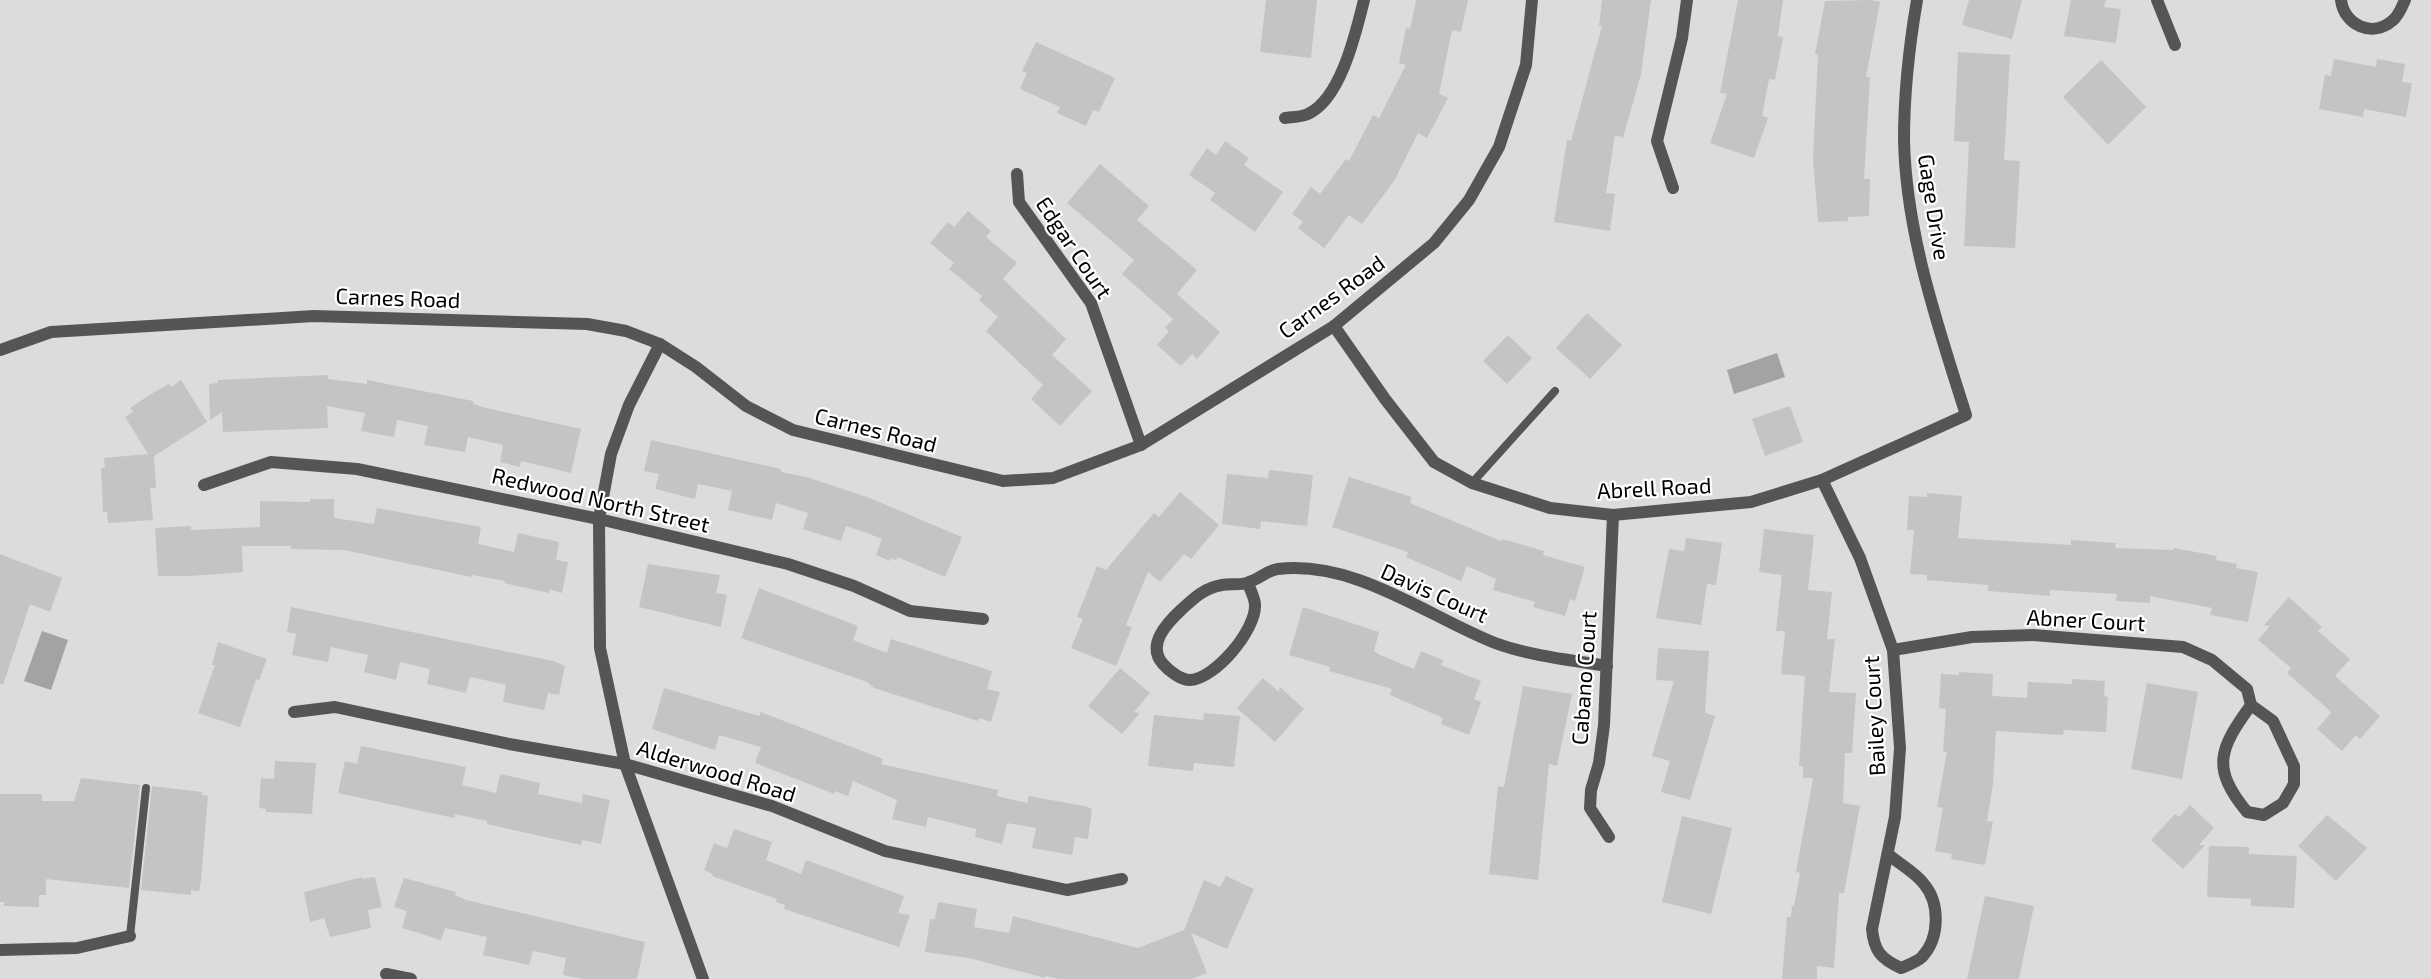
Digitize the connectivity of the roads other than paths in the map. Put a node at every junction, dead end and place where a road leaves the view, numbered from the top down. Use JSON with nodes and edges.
{"nodes":[{"id":1,"x":1364,"y":0,"type":"edge"},
{"id":2,"x":1532,"y":0,"type":"edge"},
{"id":3,"x":1687,"y":0,"type":"edge"},
{"id":4,"x":1917,"y":0,"type":"edge"},
{"id":5,"x":2157,"y":0,"type":"edge"},
{"id":6,"x":2342,"y":0,"type":"edge"},
{"id":7,"x":2404,"y":0,"type":"edge"},
{"id":8,"x":2175,"y":45,"type":"dead end"},
{"id":9,"x":1285,"y":118,"type":"dead end"},
{"id":10,"x":1017,"y":174,"type":"dead end"},
{"id":11,"x":1672,"y":188,"type":"dead end"},
{"id":12,"x":1334,"y":326,"type":"junction"},
{"id":13,"x":660,"y":344,"type":"junction"},
{"id":14,"x":0,"y":350,"type":"edge"},
{"id":15,"x":1555,"y":391,"type":"dead end"},
{"id":16,"x":1966,"y":415,"type":"joint"},
{"id":17,"x":1141,"y":445,"type":"junction"},
{"id":18,"x":1822,"y":480,"type":"junction"},
{"id":19,"x":1472,"y":483,"type":"junction"},
{"id":20,"x":204,"y":484,"type":"dead end"},
{"id":21,"x":1613,"y":515,"type":"junction"},
{"id":22,"x":599,"y":519,"type":"junction"},
{"id":23,"x":1248,"y":583,"type":"junction"},
{"id":24,"x":983,"y":619,"type":"dead end"},
{"id":25,"x":1893,"y":650,"type":"junction"},
{"id":26,"x":1607,"y":666,"type":"junction"},
{"id":27,"x":2251,"y":705,"type":"junction"},
{"id":28,"x":294,"y":712,"type":"dead end"},
{"id":29,"x":625,"y":764,"type":"junction"},
{"id":30,"x":146,"y":788,"type":"dead end"},
{"id":31,"x":1609,"y":837,"type":"dead end"},
{"id":32,"x":1888,"y":854,"type":"junction"},
{"id":33,"x":1122,"y":879,"type":"dead end"},
{"id":34,"x":130,"y":936,"type":"joint"},
{"id":35,"x":0,"y":950,"type":"edge"},
{"id":36,"x":386,"y":974,"type":"dead end"},
{"id":37,"x":411,"y":979,"type":"edge"},
{"id":38,"x":703,"y":979,"type":"edge"}],
"edges":[{"from":1,"to":9,"type":"street"},
{"from":2,"to":12,"type":"street","name":"Carnes Road"},
{"from":3,"to":11,"type":"street"},
{"from":4,"to":16,"type":"street","name":"Gage Drive"},
{"from":5,"to":8,"type":"street"},
{"from":6,"to":7,"type":"street"},
{"from":10,"to":17,"type":"street","name":"Edgar Court"},
{"from":12,"to":17,"type":"street","name":"Carnes Road"},
{"from":12,"to":19,"type":"street","name":"Abrell Road"},
{"from":13,"to":14,"type":"street","name":"Carnes Road"},
{"from":13,"to":17,"type":"street","name":"Carnes Road"},
{"from":13,"to":22,"type":"street"},
{"from":15,"to":19,"type":"lane"},
{"from":16,"to":18,"type":"street","name":"Abrell Road"},
{"from":18,"to":21,"type":"street","name":"Abrell Road"},
{"from":18,"to":25,"type":"street","name":"Bailey Court"},
{"from":19,"to":21,"type":"street","name":"Abrell Road"},
{"from":20,"to":22,"type":"street","name":"Redwood North Street"},
{"from":21,"to":26,"type":"street","name":"Cabano Court"},
{"from":22,"to":24,"type":"street","name":"Redwood North Street"},
{"from":22,"to":29,"type":"street"},
{"from":23,"to":23,"type":"street","name":"Davis Court"},
{"from":23,"to":26,"type":"street","name":"Davis Court"},
{"from":25,"to":27,"type":"street","name":"Abner Court"},
{"from":25,"to":32,"type":"street","name":"Bailey Court"},
{"from":26,"to":31,"type":"street","name":"Cabano Court"},
{"from":27,"to":27,"type":"street","name":"Abner Court"},
{"from":28,"to":29,"type":"street","name":"Alderwood Road"},
{"from":29,"to":33,"type":"street","name":"Alderwood Road"},
{"from":29,"to":38,"type":"street"},
{"from":30,"to":34,"type":"lane"},
{"from":32,"to":32,"type":"street","name":"Bailey Court"},
{"from":34,"to":35,"type":"street"},
{"from":36,"to":37,"type":"street"}]}
